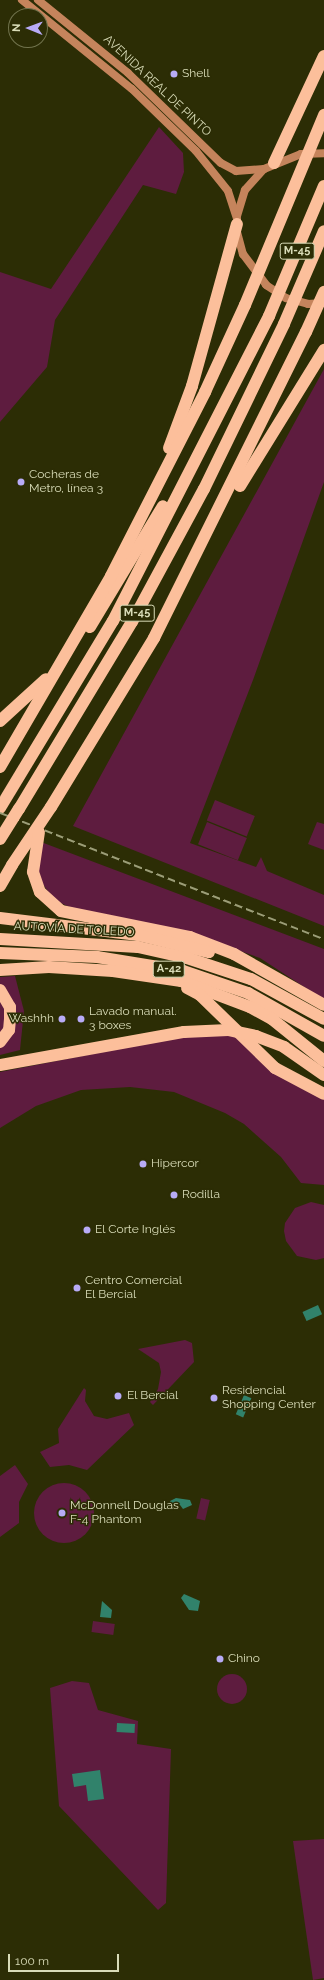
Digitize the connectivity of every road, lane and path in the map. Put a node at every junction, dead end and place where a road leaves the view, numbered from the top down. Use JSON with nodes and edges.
{"nodes":[{"id":1,"x":22,"y":0,"type":"edge"},
{"id":2,"x":38,"y":0,"type":"edge"},
{"id":3,"x":324,"y":56,"type":"edge"},
{"id":4,"x":324,"y":114,"type":"edge"},
{"id":5,"x":324,"y":153,"type":"edge"},
{"id":6,"x":269,"y":166,"type":"junction"},
{"id":7,"x":324,"y":186,"type":"edge"},
{"id":8,"x":237,"y":222,"type":"junction"},
{"id":9,"x":324,"y":231,"type":"edge"},
{"id":10,"x":324,"y":292,"type":"edge"},
{"id":11,"x":324,"y":303,"type":"edge"},
{"id":12,"x":324,"y":350,"type":"edge"},
{"id":13,"x":190,"y":470,"type":"junction"},
{"id":14,"x":149,"y":501,"type":"junction"},
{"id":15,"x":209,"y":532,"type":"junction"},
{"id":16,"x":57,"y":668,"type":"junction"},
{"id":17,"x":0,"y":721,"type":"edge"},
{"id":18,"x":0,"y":767,"type":"edge"},
{"id":19,"x":0,"y":770,"type":"edge"},
{"id":20,"x":51,"y":807,"type":"junction"},
{"id":21,"x":0,"y":808,"type":"edge"},
{"id":22,"x":0,"y":838,"type":"edge"},
{"id":23,"x":0,"y":886,"type":"edge"},
{"id":24,"x":0,"y":918,"type":"edge"},
{"id":25,"x":0,"y":939,"type":"edge"},
{"id":26,"x":0,"y":953,"type":"edge"},
{"id":27,"x":0,"y":970,"type":"edge"},
{"id":28,"x":274,"y":974,"type":"junction"},
{"id":29,"x":168,"y":980,"type":"junction"},
{"id":30,"x":0,"y":990,"type":"edge"},
{"id":31,"x":324,"y":1005,"type":"edge"},
{"id":32,"x":324,"y":1019,"type":"edge"},
{"id":33,"x":324,"y":1036,"type":"edge"},
{"id":34,"x":0,"y":1042,"type":"edge"},
{"id":35,"x":324,"y":1061,"type":"edge"},
{"id":36,"x":0,"y":1064,"type":"edge"},
{"id":37,"x":324,"y":1075,"type":"edge"},
{"id":38,"x":324,"y":1094,"type":"edge"}],
"edges":[{"from":1,"to":8,"type":"main road","name":"AVENIDA REAL DE PINTO"},
{"from":2,"to":6,"type":"main road","name":"AVENIDA REAL DE PINTO"},
{"from":3,"to":6,"type":"highway"},
{"from":4,"to":14,"type":"highway","bridge":true},
{"from":5,"to":6,"type":"main road","name":"AVENIDA REAL DE PINTO"},
{"from":6,"to":8,"type":"main road"},
{"from":7,"to":13,"type":"highway","number":"M-45","bridge":true},
{"from":8,"to":11,"type":"main road","name":"AVENIDA REAL DE PINTO"},
{"from":8,"to":14,"type":"highway"},
{"from":9,"to":22,"type":"highway","number":"M-45","bridge":true},
{"from":10,"to":15,"type":"highway","bridge":true},
{"from":12,"to":15,"type":"highway"},
{"from":13,"to":19,"type":"highway"},
{"from":13,"to":21,"type":"highway","number":"M-45"},
{"from":14,"to":16,"type":"highway"},
{"from":15,"to":20,"type":"highway"},
{"from":16,"to":17,"type":"highway"},
{"from":16,"to":18,"type":"highway"},
{"from":20,"to":23,"type":"highway","bridge":true},
{"from":20,"to":28,"type":"highway","bridge":true},
{"from":24,"to":28,"type":"highway"},
{"from":25,"to":32,"type":"highway","name":"AUTOVÍA DE TOLEDO","number":"A-42"},
{"from":26,"to":33,"type":"highway","number":"A-42"},
{"from":27,"to":29,"type":"highway"},
{"from":28,"to":31,"type":"highway"},
{"from":29,"to":35,"type":"highway"},
{"from":29,"to":38,"type":"highway"},
{"from":30,"to":34,"type":"highway"},
{"from":36,"to":37,"type":"highway","bridge":true}]}
